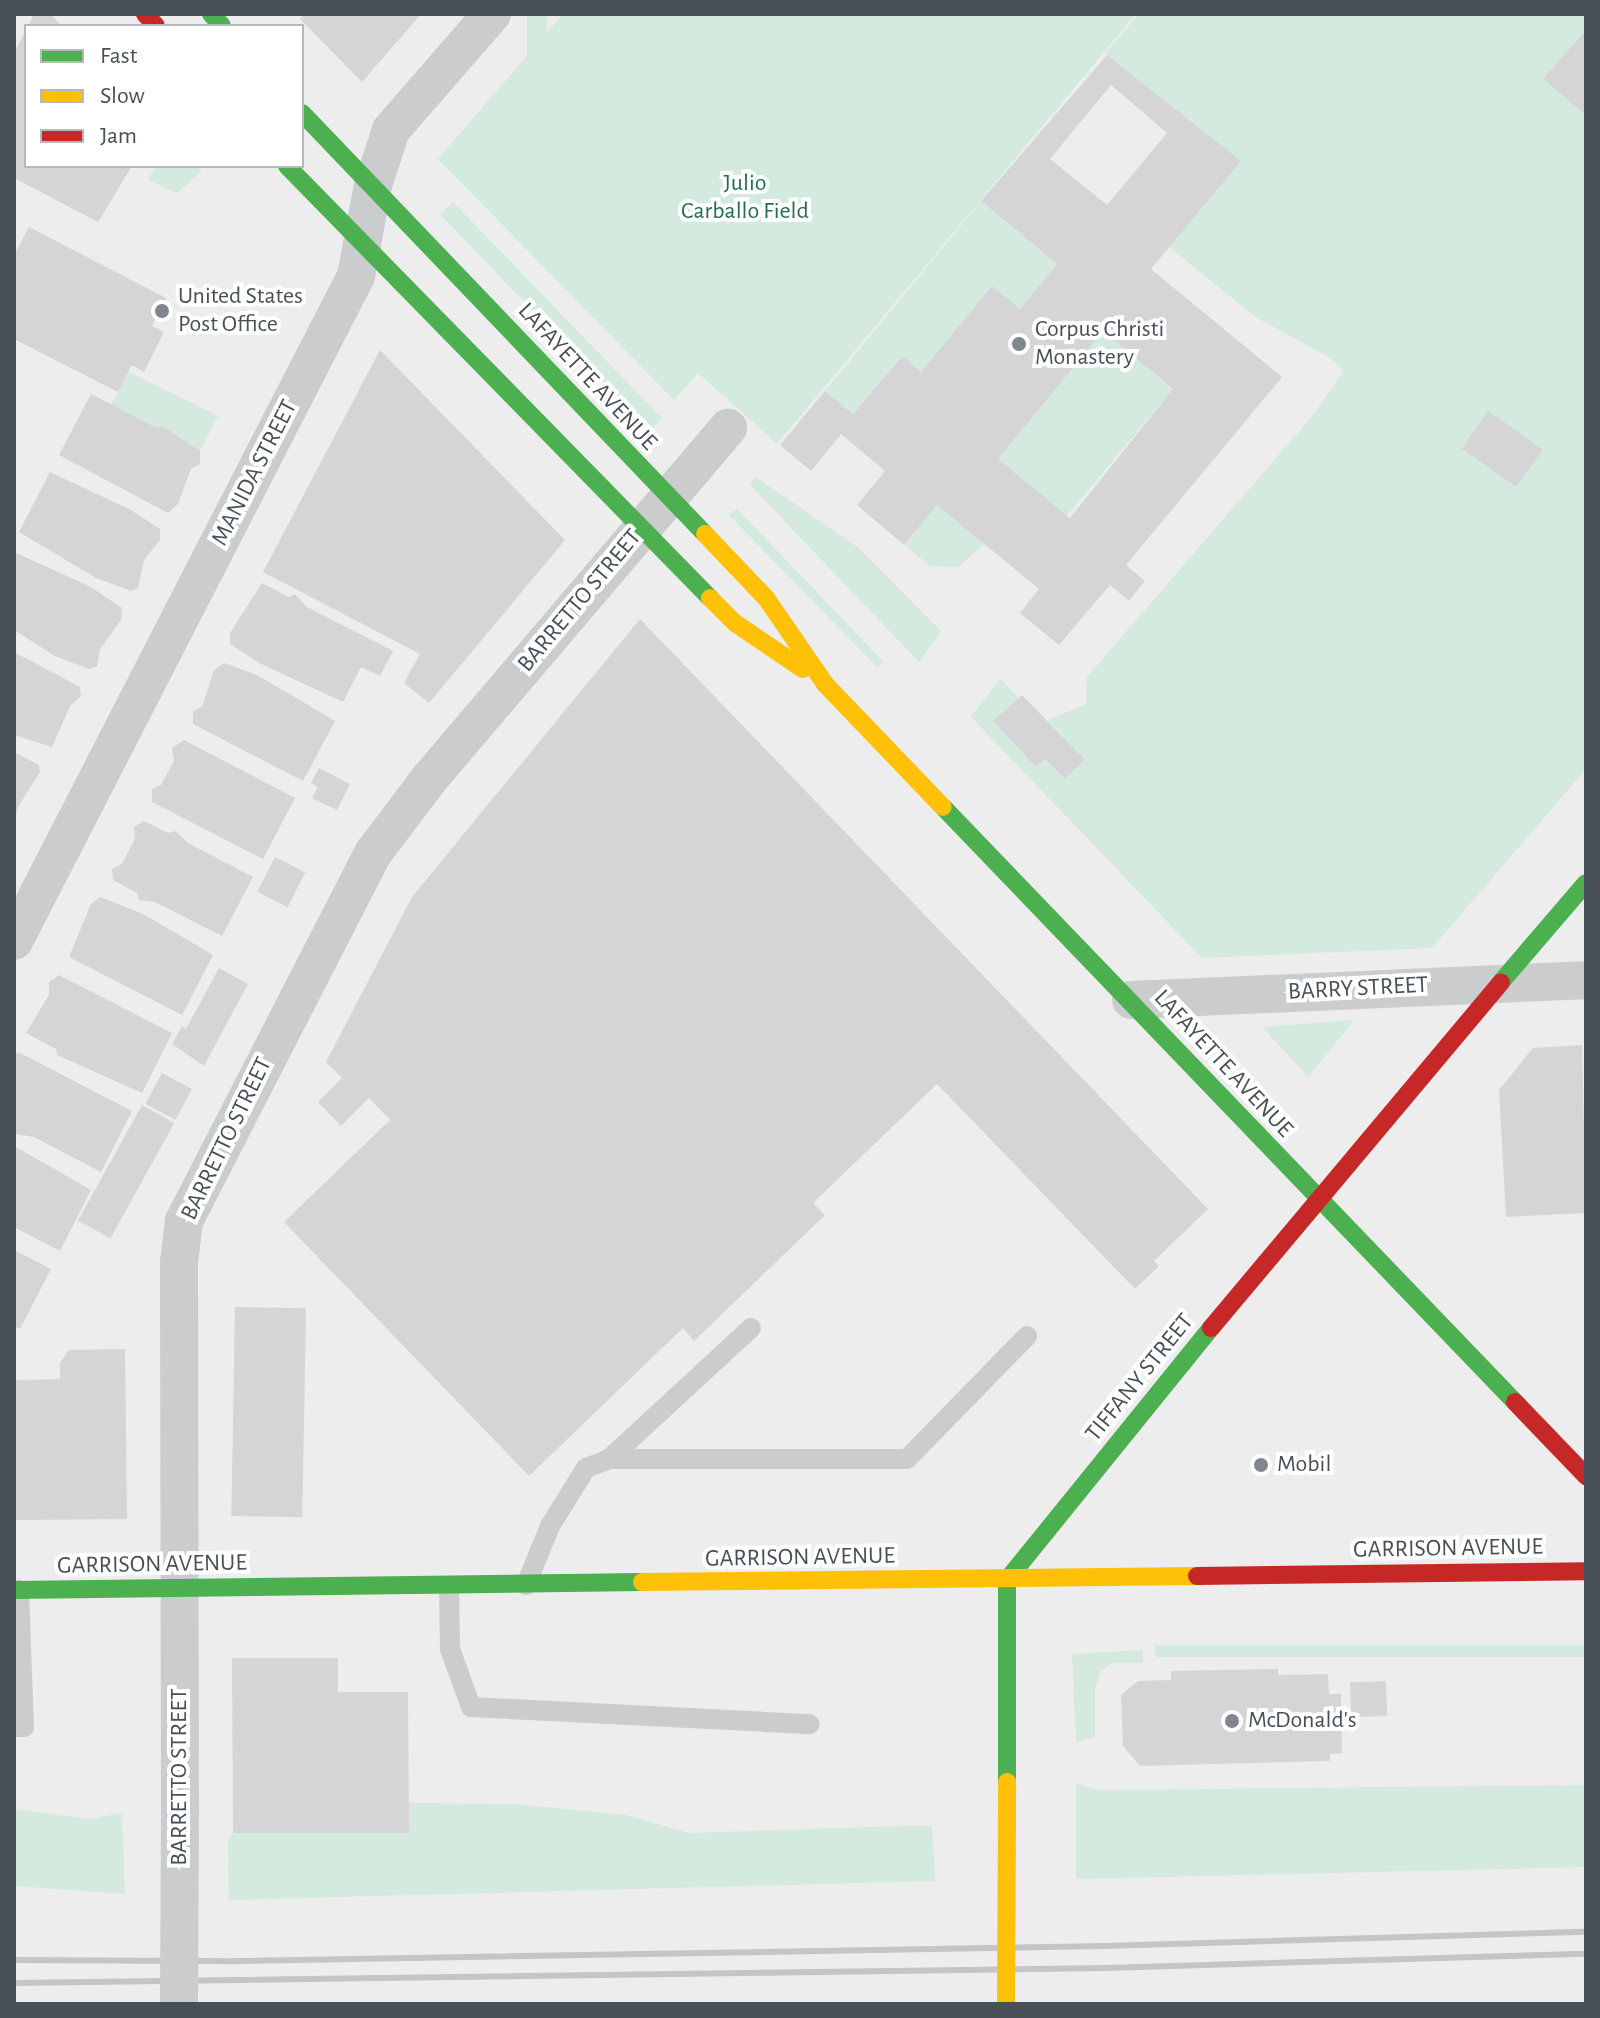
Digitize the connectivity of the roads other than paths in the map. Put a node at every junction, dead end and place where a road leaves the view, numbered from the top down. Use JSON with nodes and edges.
{"nodes":[{"id":1,"x":492,"y":14,"type":"edge"},
{"id":2,"x":304,"y":115,"type":"edge"},
{"id":3,"x":289,"y":168,"type":"edge"},
{"id":4,"x":373,"y":185,"type":"junction"},
{"id":5,"x":363,"y":243,"type":"junction"},
{"id":6,"x":728,"y":428,"type":"dead end"},
{"id":7,"x":668,"y":498,"type":"junction"},
{"id":8,"x":642,"y":529,"type":"junction"},
{"id":9,"x":825,"y":684,"type":"junction"},
{"id":10,"x":1586,"y":883,"type":"edge"},
{"id":11,"x":14,"y":941,"type":"edge"},
{"id":12,"x":1586,"y":980,"type":"edge"},
{"id":13,"x":1500,"y":984,"type":"junction"},
{"id":14,"x":1131,"y":1000,"type":"junction"},
{"id":15,"x":1316,"y":1199,"type":"junction"},
{"id":16,"x":751,"y":1328,"type":"dead end"},
{"id":17,"x":1027,"y":1336,"type":"dead end"},
{"id":18,"x":609,"y":1459,"type":"junction"},
{"id":19,"x":1586,"y":1476,"type":"edge"},
{"id":20,"x":1586,"y":1571,"type":"edge"},
{"id":21,"x":1007,"y":1580,"type":"junction"},
{"id":22,"x":526,"y":1585,"type":"junction"},
{"id":23,"x":449,"y":1586,"type":"junction"},
{"id":24,"x":180,"y":1589,"type":"junction"},
{"id":25,"x":16,"y":1590,"type":"edge"},
{"id":26,"x":810,"y":1724,"type":"dead end"},
{"id":27,"x":14,"y":1727,"type":"edge"},
{"id":28,"x":179,"y":2004,"type":"edge"},
{"id":29,"x":1006,"y":2004,"type":"edge"}],
"edges":[{"from":1,"to":4,"type":"street","name":"MANIDA STREET"},
{"from":2,"to":4,"type":"main road","name":"LAFAYETTE AVENUE"},
{"from":3,"to":5,"type":"main road","name":"LAFAYETTE AVENUE"},
{"from":4,"to":5,"type":"street","name":"MANIDA STREET"},
{"from":4,"to":7,"type":"main road","name":"LAFAYETTE AVENUE"},
{"from":5,"to":8,"type":"main road","name":"LAFAYETTE AVENUE"},
{"from":5,"to":11,"type":"street","name":"MANIDA STREET"},
{"from":6,"to":7,"type":"street","name":"BARRETTO STREET"},
{"from":7,"to":8,"type":"street","name":"BARRETTO STREET"},
{"from":7,"to":9,"type":"main road","name":"LAFAYETTE AVENUE"},
{"from":8,"to":9,"type":"main road","name":"LAFAYETTE AVENUE"},
{"from":8,"to":24,"type":"street","name":"BARRETTO STREET"},
{"from":9,"to":14,"type":"main road","name":"LAFAYETTE AVENUE"},
{"from":10,"to":13,"type":"main road","name":"TIFFANY STREET"},
{"from":12,"to":13,"type":"street","name":"BARRY STREET"},
{"from":13,"to":14,"type":"street","name":"BARRY STREET"},
{"from":13,"to":15,"type":"main road","name":"TIFFANY STREET"},
{"from":14,"to":15,"type":"main road","name":"LAFAYETTE AVENUE"},
{"from":15,"to":19,"type":"main road","name":"LAFAYETTE AVENUE"},
{"from":15,"to":21,"type":"main road","name":"TIFFANY STREET"},
{"from":16,"to":18,"type":"lane"},
{"from":17,"to":18,"type":"lane"},
{"from":18,"to":22,"type":"lane"},
{"from":20,"to":21,"type":"main road","name":"GARRISON AVENUE"},
{"from":21,"to":22,"type":"main road","name":"GARRISON AVENUE"},
{"from":21,"to":29,"type":"main road","bridge":true},
{"from":22,"to":23,"type":"main road","name":"GARRISON AVENUE"},
{"from":23,"to":24,"type":"main road","name":"GARRISON AVENUE"},
{"from":23,"to":26,"type":"lane"},
{"from":24,"to":25,"type":"main road","name":"GARRISON AVENUE"},
{"from":24,"to":28,"type":"street","name":"BARRETTO STREET","bridge":true},
{"from":25,"to":27,"type":"lane"}]}
